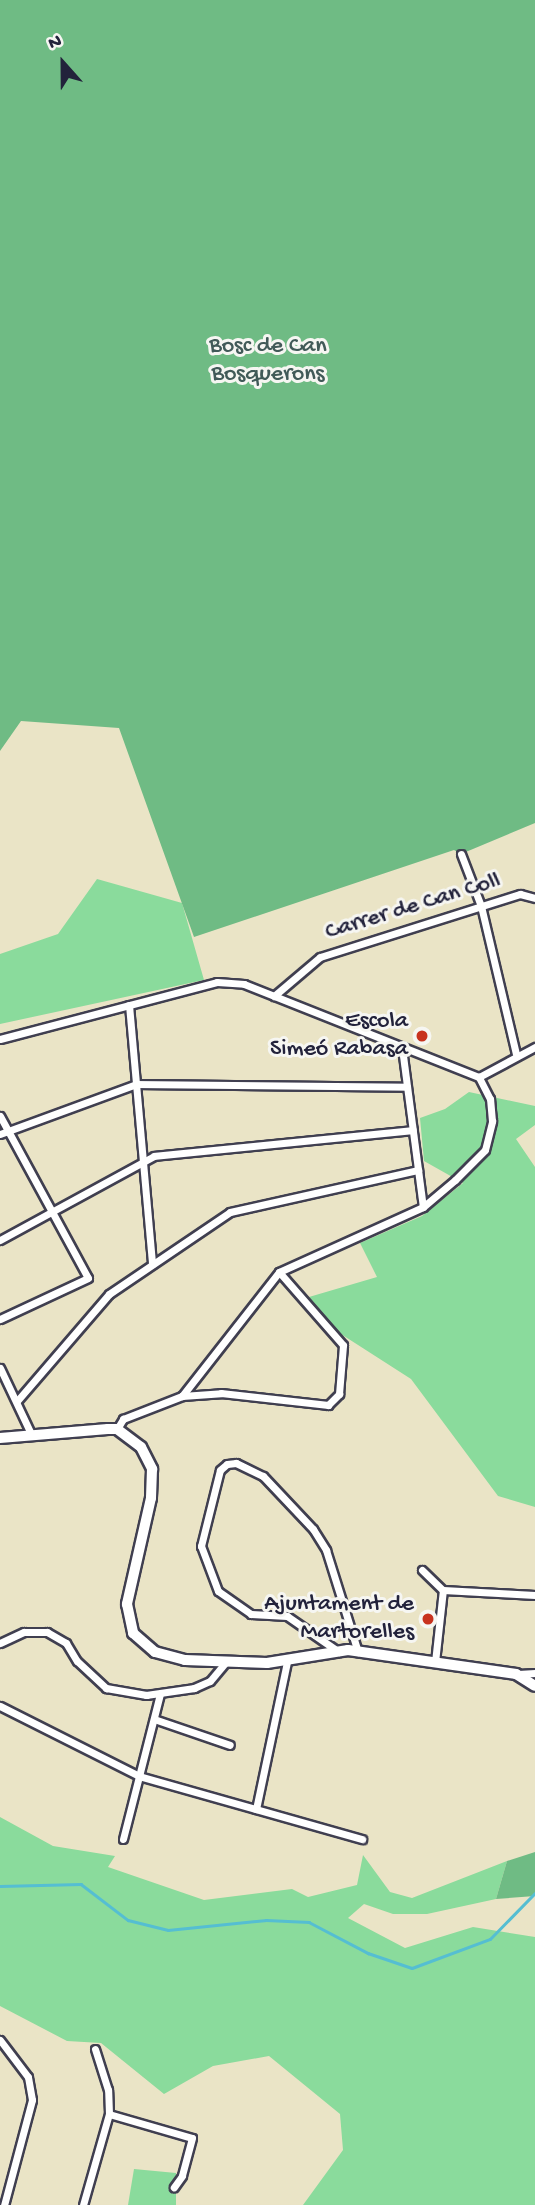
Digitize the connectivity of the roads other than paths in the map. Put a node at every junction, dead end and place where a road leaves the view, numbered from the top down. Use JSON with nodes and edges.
{"nodes":[{"id":1,"x":461,"y":854,"type":"dead end"},
{"id":2,"x":535,"y":898,"type":"edge"},
{"id":3,"x":481,"y":906,"type":"junction"},
{"id":4,"x":274,"y":996,"type":"junction"},
{"id":5,"x":129,"y":1005,"type":"junction"},
{"id":6,"x":0,"y":1039,"type":"edge"},
{"id":7,"x":402,"y":1048,"type":"junction"},
{"id":8,"x":535,"y":1048,"type":"edge"},
{"id":9,"x":516,"y":1055,"type":"junction"},
{"id":10,"x":479,"y":1077,"type":"junction"},
{"id":11,"x":137,"y":1084,"type":"junction"},
{"id":12,"x":407,"y":1087,"type":"junction"},
{"id":13,"x":0,"y":1116,"type":"edge"},
{"id":14,"x":413,"y":1130,"type":"junction"},
{"id":15,"x":4,"y":1132,"type":"edge"},
{"id":16,"x":143,"y":1161,"type":"junction"},
{"id":17,"x":418,"y":1170,"type":"junction"},
{"id":18,"x":423,"y":1207,"type":"junction"},
{"id":19,"x":51,"y":1210,"type":"junction"},
{"id":20,"x":0,"y":1240,"type":"edge"},
{"id":21,"x":152,"y":1264,"type":"junction"},
{"id":22,"x":279,"y":1272,"type":"junction"},
{"id":23,"x":0,"y":1320,"type":"edge"},
{"id":24,"x":0,"y":1368,"type":"edge"},
{"id":25,"x":181,"y":1396,"type":"junction"},
{"id":26,"x":17,"y":1401,"type":"junction"},
{"id":27,"x":117,"y":1429,"type":"junction"},
{"id":28,"x":32,"y":1436,"type":"junction"},
{"id":29,"x":0,"y":1438,"type":"edge"},
{"id":30,"x":422,"y":1570,"type":"dead end"},
{"id":31,"x":443,"y":1590,"type":"junction"},
{"id":32,"x":535,"y":1595,"type":"edge"},
{"id":33,"x":0,"y":1643,"type":"edge"},
{"id":34,"x":339,"y":1652,"type":"junction"},
{"id":35,"x":358,"y":1652,"type":"junction"},
{"id":36,"x":226,"y":1662,"type":"junction"},
{"id":37,"x":287,"y":1662,"type":"junction"},
{"id":38,"x":435,"y":1662,"type":"junction"},
{"id":39,"x":535,"y":1673,"type":"edge"},
{"id":40,"x":516,"y":1674,"type":"junction"},
{"id":41,"x":535,"y":1685,"type":"edge"},
{"id":42,"x":160,"y":1694,"type":"junction"},
{"id":43,"x":0,"y":1706,"type":"edge"},
{"id":44,"x":154,"y":1719,"type":"junction"},
{"id":45,"x":230,"y":1745,"type":"dead end"},
{"id":46,"x":139,"y":1776,"type":"junction"},
{"id":47,"x":256,"y":1809,"type":"junction"},
{"id":48,"x":124,"y":1839,"type":"dead end"},
{"id":49,"x":362,"y":1839,"type":"dead end"},
{"id":50,"x":0,"y":2040,"type":"edge"},
{"id":51,"x":95,"y":2049,"type":"dead end"},
{"id":52,"x":108,"y":2114,"type":"junction"},
{"id":53,"x":174,"y":2187,"type":"dead end"},
{"id":54,"x":4,"y":2205,"type":"edge"},
{"id":55,"x":83,"y":2205,"type":"edge"}],
"edges":[{"from":1,"to":3,"type":"street"},
{"from":2,"to":3,"type":"street","name":"Carrer de Can Coll"},
{"from":3,"to":4,"type":"street","name":"Carrer de Can Coll"},
{"from":3,"to":9,"type":"street"},
{"from":4,"to":5,"type":"street"},
{"from":4,"to":7,"type":"street"},
{"from":5,"to":6,"type":"street"},
{"from":5,"to":11,"type":"street"},
{"from":7,"to":10,"type":"street"},
{"from":7,"to":12,"type":"street"},
{"from":8,"to":9,"type":"street"},
{"from":9,"to":10,"type":"street"},
{"from":10,"to":18,"type":"street"},
{"from":11,"to":12,"type":"street"},
{"from":11,"to":15,"type":"street"},
{"from":11,"to":16,"type":"street"},
{"from":12,"to":14,"type":"street"},
{"from":13,"to":15,"type":"street"},
{"from":14,"to":16,"type":"street"},
{"from":14,"to":17,"type":"street"},
{"from":15,"to":19,"type":"street"},
{"from":16,"to":19,"type":"street"},
{"from":16,"to":21,"type":"street"},
{"from":17,"to":18,"type":"street"},
{"from":17,"to":21,"type":"street"},
{"from":18,"to":22,"type":"street"},
{"from":19,"to":20,"type":"street"},
{"from":19,"to":23,"type":"street"},
{"from":21,"to":26,"type":"street"},
{"from":22,"to":25,"type":"street"},
{"from":22,"to":25,"type":"street"},
{"from":24,"to":26,"type":"street"},
{"from":25,"to":27,"type":"street"},
{"from":26,"to":28,"type":"street"},
{"from":27,"to":28,"type":"street"},
{"from":27,"to":36,"type":"street"},
{"from":28,"to":29,"type":"street"},
{"from":30,"to":31,"type":"street"},
{"from":31,"to":32,"type":"street"},
{"from":31,"to":38,"type":"street"},
{"from":33,"to":42,"type":"street"},
{"from":34,"to":35,"type":"street"},
{"from":34,"to":35,"type":"street"},
{"from":34,"to":37,"type":"street"},
{"from":35,"to":38,"type":"street"},
{"from":36,"to":37,"type":"street"},
{"from":36,"to":42,"type":"street"},
{"from":37,"to":47,"type":"street"},
{"from":38,"to":40,"type":"street"},
{"from":39,"to":40,"type":"street"},
{"from":40,"to":41,"type":"street"},
{"from":42,"to":44,"type":"street"},
{"from":43,"to":46,"type":"street"},
{"from":44,"to":45,"type":"street"},
{"from":44,"to":46,"type":"street"},
{"from":46,"to":47,"type":"street"},
{"from":46,"to":48,"type":"street"},
{"from":47,"to":49,"type":"street"},
{"from":50,"to":54,"type":"street"},
{"from":51,"to":52,"type":"street"},
{"from":52,"to":53,"type":"street"},
{"from":52,"to":55,"type":"street"}]}
